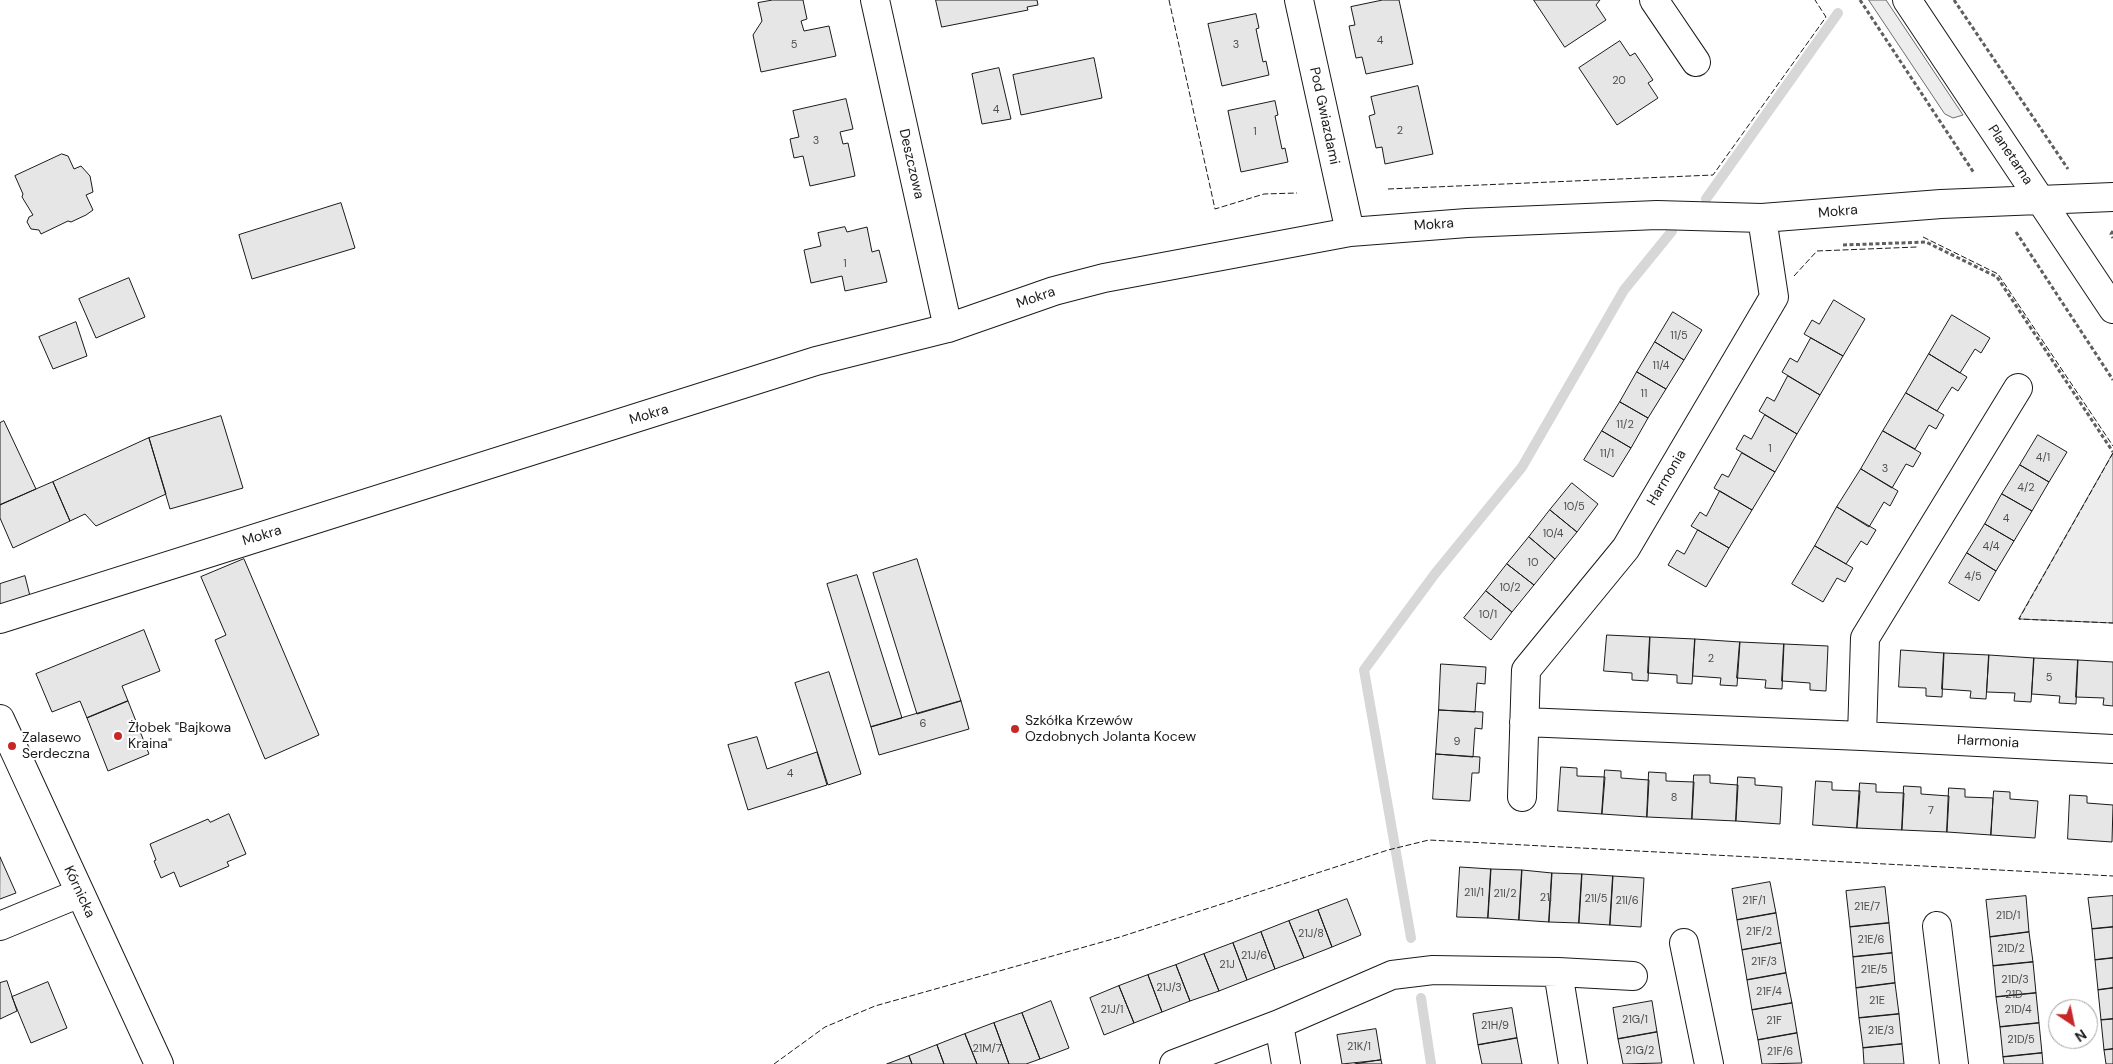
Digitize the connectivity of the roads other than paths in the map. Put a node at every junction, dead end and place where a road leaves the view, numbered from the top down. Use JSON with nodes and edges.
{"nodes":[{"id":1,"x":875,"y":0,"type":"edge"},
{"id":2,"x":1299,"y":0,"type":"edge"},
{"id":3,"x":1654,"y":0,"type":"edge"},
{"id":4,"x":1907,"y":0,"type":"edge"},
{"id":5,"x":1696,"y":62,"type":"dead end"},
{"id":6,"x":2113,"y":197,"type":"edge"},
{"id":7,"x":2042,"y":201,"type":"junction"},
{"id":8,"x":1762,"y":218,"type":"junction"},
{"id":9,"x":1350,"y":232,"type":"junction"},
{"id":10,"x":2113,"y":309,"type":"edge"},
{"id":11,"x":948,"y":328,"type":"junction"},
{"id":12,"x":2018,"y":388,"type":"dead end"},
{"id":13,"x":0,"y":619,"type":"edge"},
{"id":14,"x":0,"y":719,"type":"edge"},
{"id":15,"x":1524,"y":722,"type":"junction"},
{"id":16,"x":1862,"y":736,"type":"junction"},
{"id":17,"x":2113,"y":749,"type":"edge"},
{"id":18,"x":1522,"y":797,"type":"dead end"},
{"id":19,"x":80,"y":893,"type":"junction"},
{"id":20,"x":0,"y":926,"type":"edge"},
{"id":21,"x":1937,"y":926,"type":"dead end"},
{"id":22,"x":1684,"y":943,"type":"dead end"},
{"id":23,"x":1558,"y":972,"type":"junction"},
{"id":24,"x":1633,"y":976,"type":"dead end"},
{"id":25,"x":1279,"y":1024,"type":"junction"},
{"id":26,"x":159,"y":1064,"type":"edge"},
{"id":27,"x":1174,"y":1064,"type":"edge"},
{"id":28,"x":1286,"y":1064,"type":"edge"},
{"id":29,"x":1573,"y":1064,"type":"edge"},
{"id":30,"x":1709,"y":1064,"type":"edge"},
{"id":31,"x":1954,"y":1064,"type":"edge"}],
"edges":[{"from":1,"to":11,"type":"street","name":"Deszczowa"},
{"from":2,"to":9,"type":"street","name":"Pod Gwiazdami"},
{"from":3,"to":5,"type":"street"},
{"from":4,"to":7,"type":"street","name":"Planetarna"},
{"from":6,"to":7,"type":"street","name":"Mokra"},
{"from":7,"to":8,"type":"street","name":"Mokra"},
{"from":7,"to":10,"type":"street","name":"Planetarna"},
{"from":8,"to":9,"type":"street","name":"Mokra"},
{"from":8,"to":15,"type":"street","name":"Harmonia"},
{"from":9,"to":11,"type":"street","name":"Mokra"},
{"from":11,"to":13,"type":"street","name":"Mokra"},
{"from":12,"to":16,"type":"street"},
{"from":14,"to":19,"type":"street","name":"Kórnicka"},
{"from":15,"to":16,"type":"street","name":"Harmonia"},
{"from":15,"to":18,"type":"street","name":"Harmonia"},
{"from":16,"to":17,"type":"street","name":"Harmonia"},
{"from":19,"to":20,"type":"street"},
{"from":19,"to":26,"type":"street","name":"Kórnicka"},
{"from":21,"to":31,"type":"street"},
{"from":22,"to":30,"type":"street"},
{"from":23,"to":24,"type":"street"},
{"from":23,"to":25,"type":"street"},
{"from":23,"to":29,"type":"street"},
{"from":25,"to":27,"type":"street"},
{"from":25,"to":28,"type":"street"}]}
